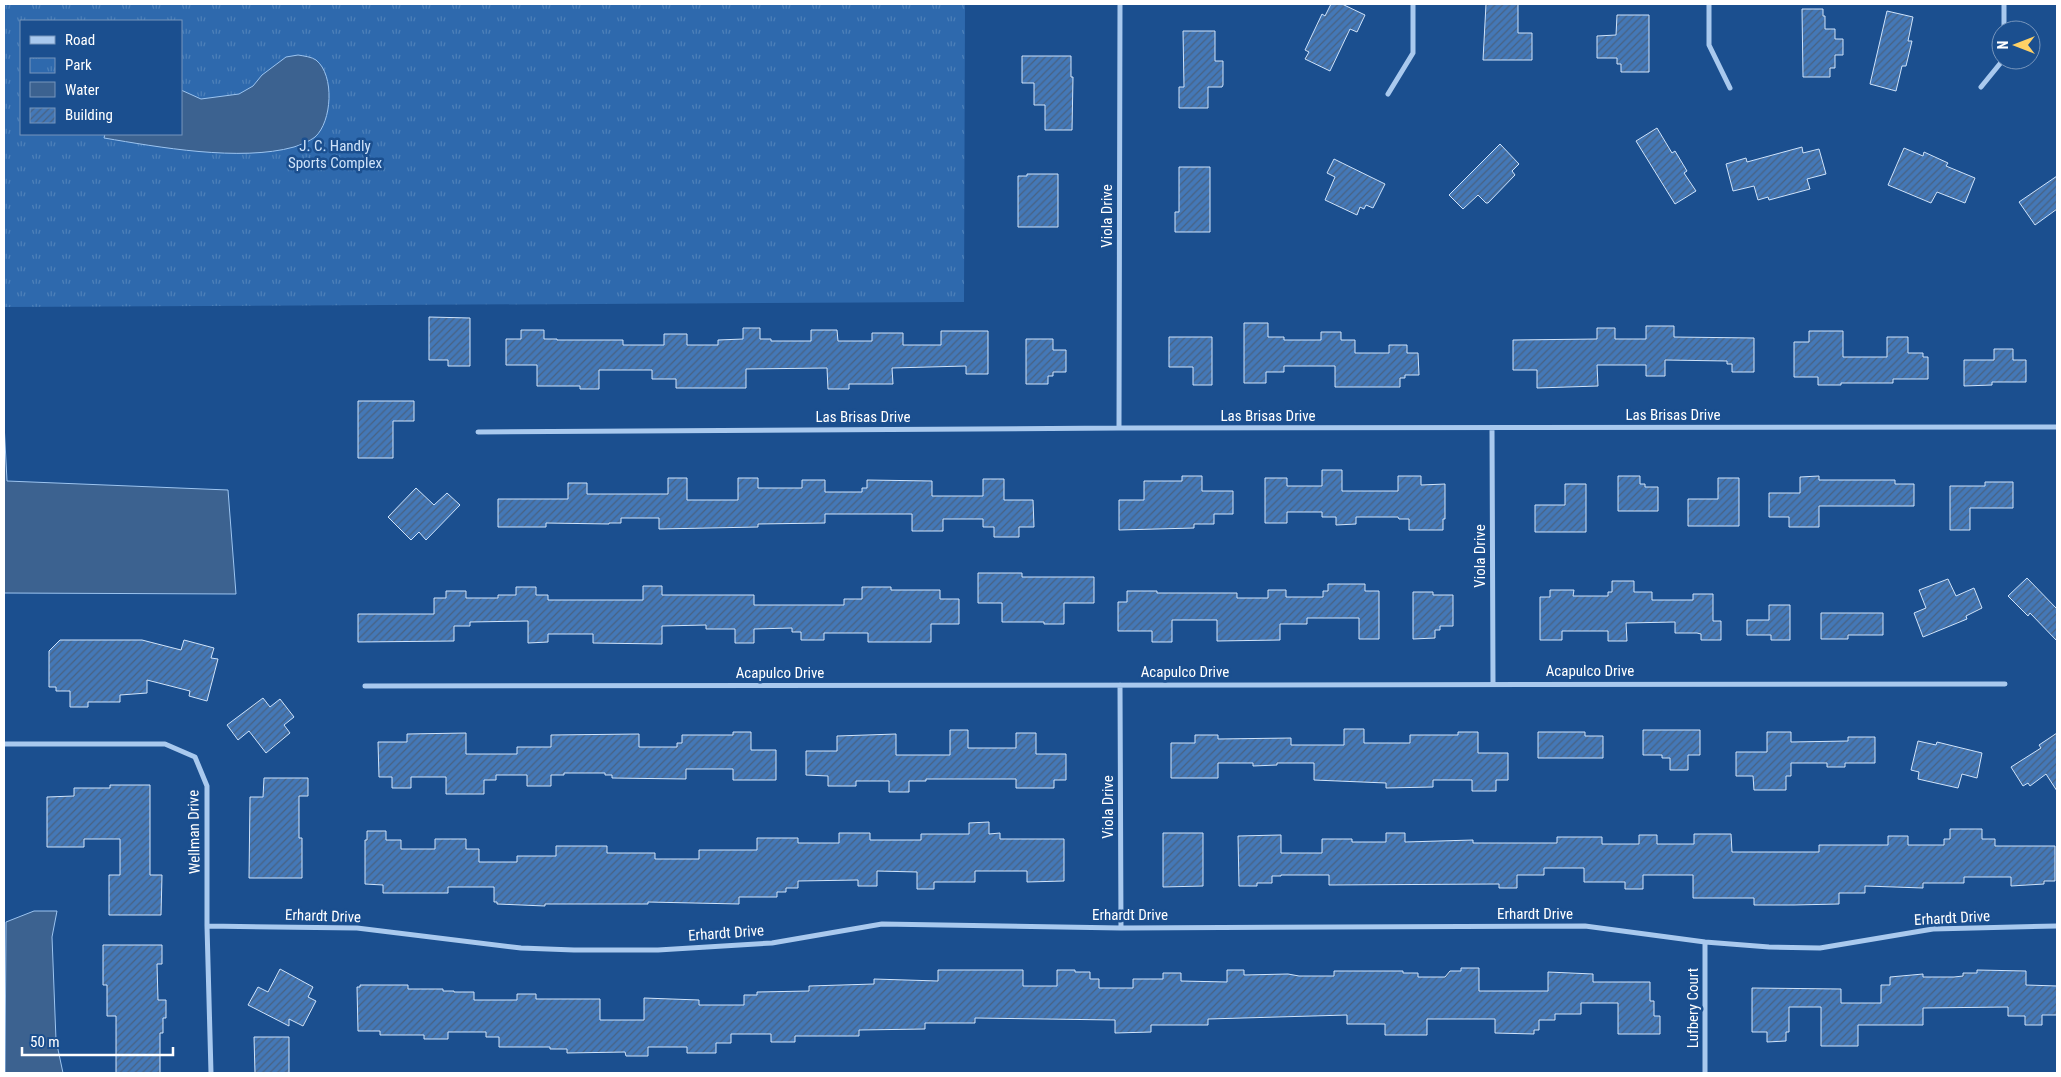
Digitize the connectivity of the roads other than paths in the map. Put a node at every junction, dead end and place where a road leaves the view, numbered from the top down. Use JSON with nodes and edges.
{"nodes":[{"id":1,"x":1120,"y":4,"type":"edge"},
{"id":2,"x":1413,"y":4,"type":"edge"},
{"id":3,"x":1709,"y":4,"type":"edge"},
{"id":4,"x":2004,"y":4,"type":"edge"},
{"id":5,"x":2004,"y":20,"type":"edge"},
{"id":6,"x":1995,"y":70,"type":"edge"},
{"id":7,"x":1981,"y":87,"type":"dead end"},
{"id":8,"x":1730,"y":88,"type":"dead end"},
{"id":9,"x":1388,"y":94,"type":"dead end"},
{"id":10,"x":2057,"y":427,"type":"edge"},
{"id":11,"x":1119,"y":428,"type":"junction"},
{"id":12,"x":1492,"y":428,"type":"junction"},
{"id":13,"x":478,"y":432,"type":"dead end"},
{"id":14,"x":1493,"y":684,"type":"junction"},
{"id":15,"x":2005,"y":684,"type":"dead end"},
{"id":16,"x":1120,"y":685,"type":"junction"},
{"id":17,"x":365,"y":686,"type":"dead end"},
{"id":18,"x":4,"y":744,"type":"edge"},
{"id":19,"x":207,"y":926,"type":"junction"},
{"id":20,"x":2056,"y":927,"type":"edge"},
{"id":21,"x":1121,"y":928,"type":"junction"},
{"id":22,"x":1705,"y":942,"type":"junction"},
{"id":23,"x":211,"y":1073,"type":"edge"},
{"id":24,"x":1705,"y":1073,"type":"edge"}],
"edges":[{"from":1,"to":11,"type":"street","name":"Viola Drive"},
{"from":2,"to":9,"type":"street"},
{"from":3,"to":8,"type":"street"},
{"from":4,"to":5,"type":"street"},
{"from":6,"to":7,"type":"street"},
{"from":10,"to":12,"type":"street","name":"Las Brisas Drive"},
{"from":11,"to":12,"type":"street","name":"Las Brisas Drive"},
{"from":11,"to":13,"type":"street","name":"Las Brisas Drive"},
{"from":12,"to":14,"type":"street","name":"Viola Drive"},
{"from":14,"to":15,"type":"street","name":"Acapulco Drive"},
{"from":14,"to":16,"type":"street","name":"Acapulco Drive"},
{"from":16,"to":17,"type":"street","name":"Acapulco Drive"},
{"from":16,"to":21,"type":"street","name":"Viola Drive"},
{"from":18,"to":19,"type":"street","name":"Wellman Drive"},
{"from":19,"to":21,"type":"street","name":"Erhardt Drive"},
{"from":19,"to":23,"type":"street","name":"Wellman Drive"},
{"from":20,"to":22,"type":"street","name":"Erhardt Drive"},
{"from":21,"to":22,"type":"street","name":"Erhardt Drive"},
{"from":22,"to":24,"type":"street","name":"Lufbery Court"}]}
